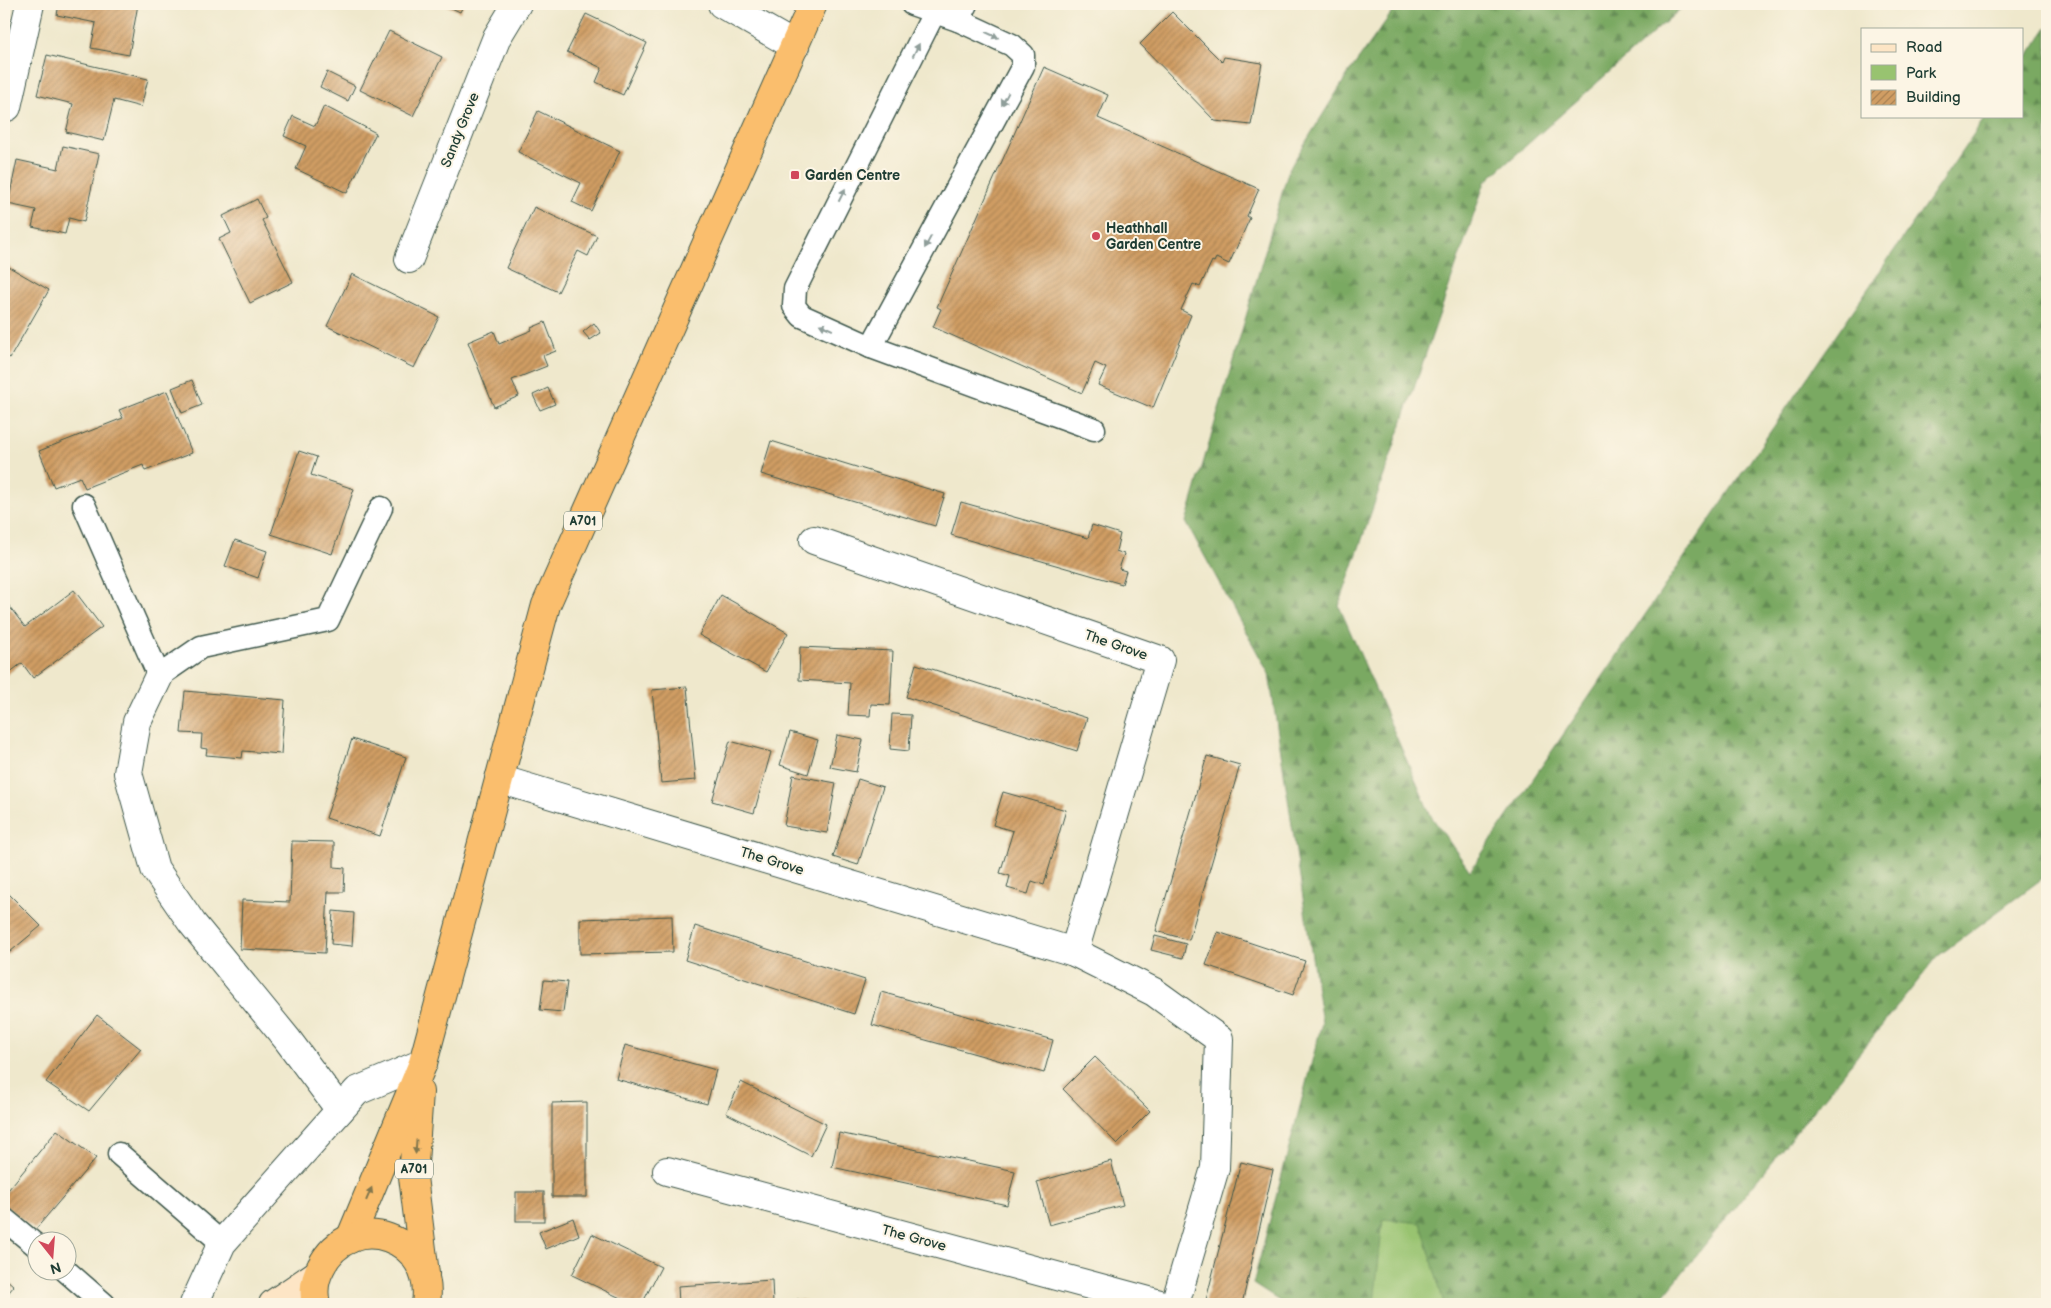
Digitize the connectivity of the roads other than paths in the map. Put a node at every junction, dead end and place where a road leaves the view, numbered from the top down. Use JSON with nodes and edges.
{"nodes":[{"id":1,"x":30,"y":4,"type":"edge"},
{"id":2,"x":517,"y":4,"type":"edge"},
{"id":3,"x":722,"y":4,"type":"edge"},
{"id":4,"x":814,"y":4,"type":"edge"},
{"id":5,"x":912,"y":4,"type":"edge"},
{"id":6,"x":935,"y":11,"type":"junction"},
{"id":7,"x":962,"y":12,"type":"edge"},
{"id":8,"x":795,"y":46,"type":"junction"},
{"id":9,"x":7,"y":107,"type":"dead end"},
{"id":10,"x":409,"y":259,"type":"dead end"},
{"id":11,"x":871,"y":347,"type":"junction"},
{"id":12,"x":1094,"y":430,"type":"dead end"},
{"id":13,"x":84,"y":505,"type":"dead end"},
{"id":14,"x":381,"y":508,"type":"dead end"},
{"id":15,"x":814,"y":540,"type":"dead end"},
{"id":16,"x":159,"y":676,"type":"junction"},
{"id":17,"x":499,"y":779,"type":"junction"},
{"id":18,"x":1074,"y":952,"type":"junction"},
{"id":19,"x":423,"y":1064,"type":"junction"},
{"id":20,"x":340,"y":1110,"type":"junction"},
{"id":21,"x":119,"y":1154,"type":"dead end"},
{"id":22,"x":667,"y":1171,"type":"dead end"},
{"id":23,"x":4,"y":1219,"type":"edge"},
{"id":24,"x":28,"y":1239,"type":"edge"},
{"id":25,"x":350,"y":1239,"type":"junction"},
{"id":26,"x":222,"y":1244,"type":"junction"},
{"id":27,"x":317,"y":1274,"type":"junction"},
{"id":28,"x":425,"y":1274,"type":"junction"},
{"id":29,"x":77,"y":1280,"type":"edge"},
{"id":30,"x":104,"y":1304,"type":"edge"},
{"id":31,"x":194,"y":1304,"type":"edge"},
{"id":32,"x":273,"y":1304,"type":"edge"},
{"id":33,"x":316,"y":1304,"type":"edge"},
{"id":34,"x":426,"y":1304,"type":"edge"},
{"id":35,"x":1160,"y":1304,"type":"edge"},
{"id":36,"x":1175,"y":1304,"type":"edge"}],
"edges":[{"from":1,"to":9,"type":"street"},
{"from":2,"to":10,"type":"street","name":"Sandy Grove"},
{"from":3,"to":8,"type":"street"},
{"from":4,"to":8,"type":"highway","number":"A701"},
{"from":5,"to":6,"type":"lane"},
{"from":6,"to":7,"type":"lane"},
{"from":11,"to":6,"type":"lane","one_way":true},
{"from":7,"to":11,"type":"lane","one_way":true},
{"from":8,"to":17,"type":"highway","number":"A701"},
{"from":11,"to":12,"type":"lane"},
{"from":13,"to":16,"type":"lane"},
{"from":14,"to":16,"type":"lane"},
{"from":15,"to":18,"type":"street","name":"The Grove"},
{"from":16,"to":20,"type":"street"},
{"from":17,"to":18,"type":"street","name":"The Grove"},
{"from":17,"to":19,"type":"highway","number":"A701"},
{"from":18,"to":36,"type":"street","name":"The Grove"},
{"from":19,"to":20,"type":"street"},
{"from":25,"to":19,"type":"highway","number":"A701","one_way":true},
{"from":19,"to":28,"type":"highway","number":"A701","one_way":true},
{"from":20,"to":26,"type":"street"},
{"from":21,"to":26,"type":"lane"},
{"from":22,"to":35,"type":"street","name":"The Grove"},
{"from":23,"to":24,"type":"lane"},
{"from":25,"to":27,"type":"highway","number":"A701"},
{"from":25,"to":28,"type":"highway","number":"A701"},
{"from":26,"to":31,"type":"street"},
{"from":27,"to":32,"type":"street"},
{"from":27,"to":33,"type":"highway","number":"A701"},
{"from":28,"to":34,"type":"highway","number":"A701"},
{"from":29,"to":30,"type":"lane"}]}
